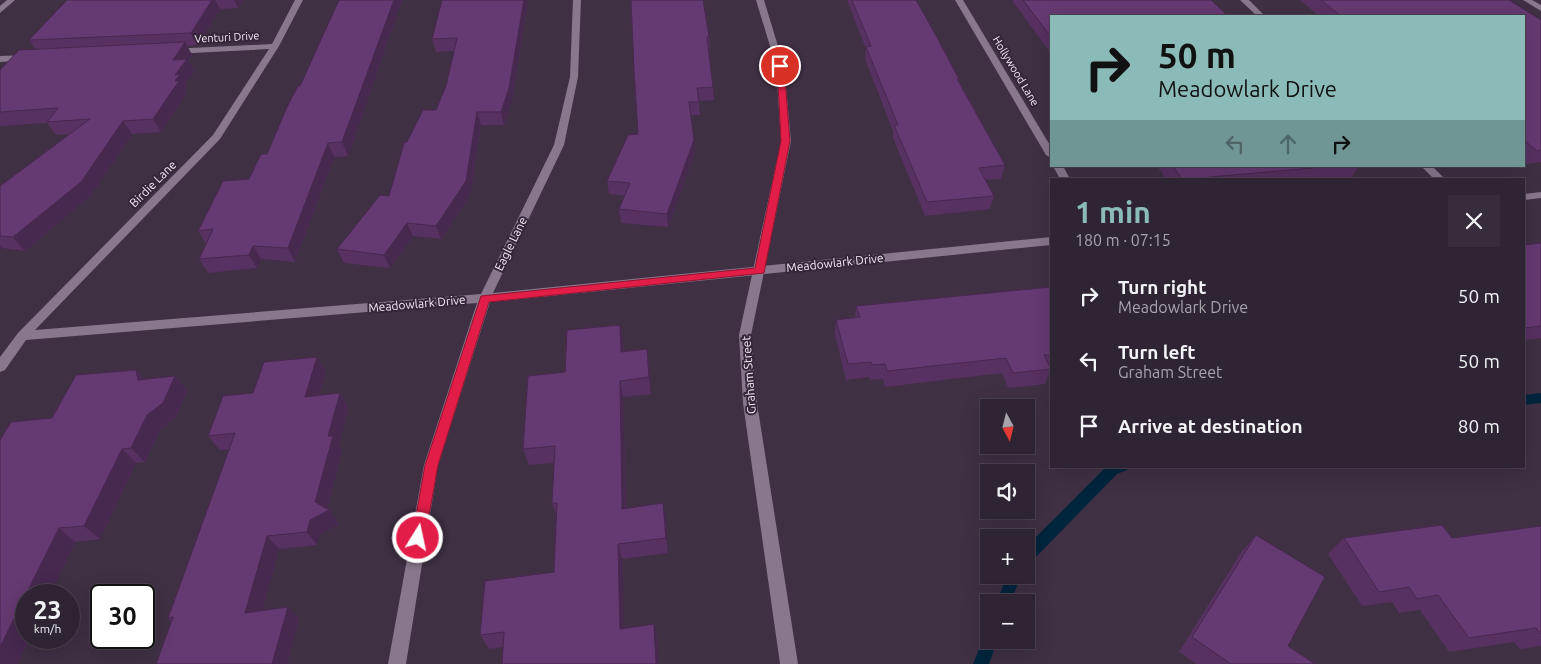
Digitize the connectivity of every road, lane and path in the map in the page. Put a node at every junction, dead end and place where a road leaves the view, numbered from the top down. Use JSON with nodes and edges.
{"nodes":[{"id":1,"x":11,"y":0,"type":"edge"},
{"id":2,"x":299,"y":0,"type":"edge"},
{"id":3,"x":577,"y":0,"type":"edge"},
{"id":4,"x":760,"y":0,"type":"edge"},
{"id":5,"x":959,"y":0,"type":"edge"},
{"id":6,"x":1244,"y":0,"type":"edge"},
{"id":7,"x":1527,"y":0,"type":"edge"},
{"id":8,"x":1541,"y":9,"type":"edge"},
{"id":9,"x":0,"y":11,"type":"edge"},
{"id":10,"x":1260,"y":15,"type":"edge"},
{"id":11,"x":275,"y":46,"type":"junction"},
{"id":12,"x":167,"y":51,"type":"edge"},
{"id":13,"x":39,"y":57,"type":"edge"},
{"id":14,"x":0,"y":59,"type":"edge"},
{"id":15,"x":1050,"y":153,"type":"edge"},
{"id":16,"x":1427,"y":167,"type":"edge"},
{"id":17,"x":1439,"y":178,"type":"edge"},
{"id":18,"x":1541,"y":196,"type":"edge"},
{"id":19,"x":1525,"y":197,"type":"edge"},
{"id":20,"x":1050,"y":241,"type":"edge"},
{"id":21,"x":760,"y":271,"type":"junction"},
{"id":22,"x":485,"y":298,"type":"junction"},
{"id":23,"x":22,"y":336,"type":"junction"},
{"id":24,"x":0,"y":367,"type":"edge"},
{"id":25,"x":397,"y":664,"type":"edge"},
{"id":26,"x":789,"y":664,"type":"edge"}],
"edges":[{"from":1,"to":9,"type":"street"},
{"from":2,"to":11,"type":"street","name":"Birdie Lane"},
{"from":3,"to":22,"type":"street","name":"Eagle Lane"},
{"from":4,"to":21,"type":"street","name":"Graham Street"},
{"from":5,"to":15,"type":"street","name":"Hollywood Lane"},
{"from":6,"to":10,"type":"street"},
{"from":7,"to":8,"type":"street"},
{"from":11,"to":12,"type":"street","name":"Venturi Drive"},
{"from":11,"to":23,"type":"street","name":"Birdie Lane"},
{"from":13,"to":14,"type":"street"},
{"from":16,"to":17,"type":"street"},
{"from":18,"to":19,"type":"street"},
{"from":20,"to":21,"type":"street","name":"Meadowlark Drive"},
{"from":21,"to":22,"type":"street","name":"Meadowlark Drive"},
{"from":21,"to":26,"type":"street","name":"Graham Street"},
{"from":22,"to":23,"type":"street","name":"Meadowlark Drive"},
{"from":22,"to":25,"type":"street","name":"Eagle Lane"},
{"from":23,"to":24,"type":"street","name":"Birdie Lane"}]}
